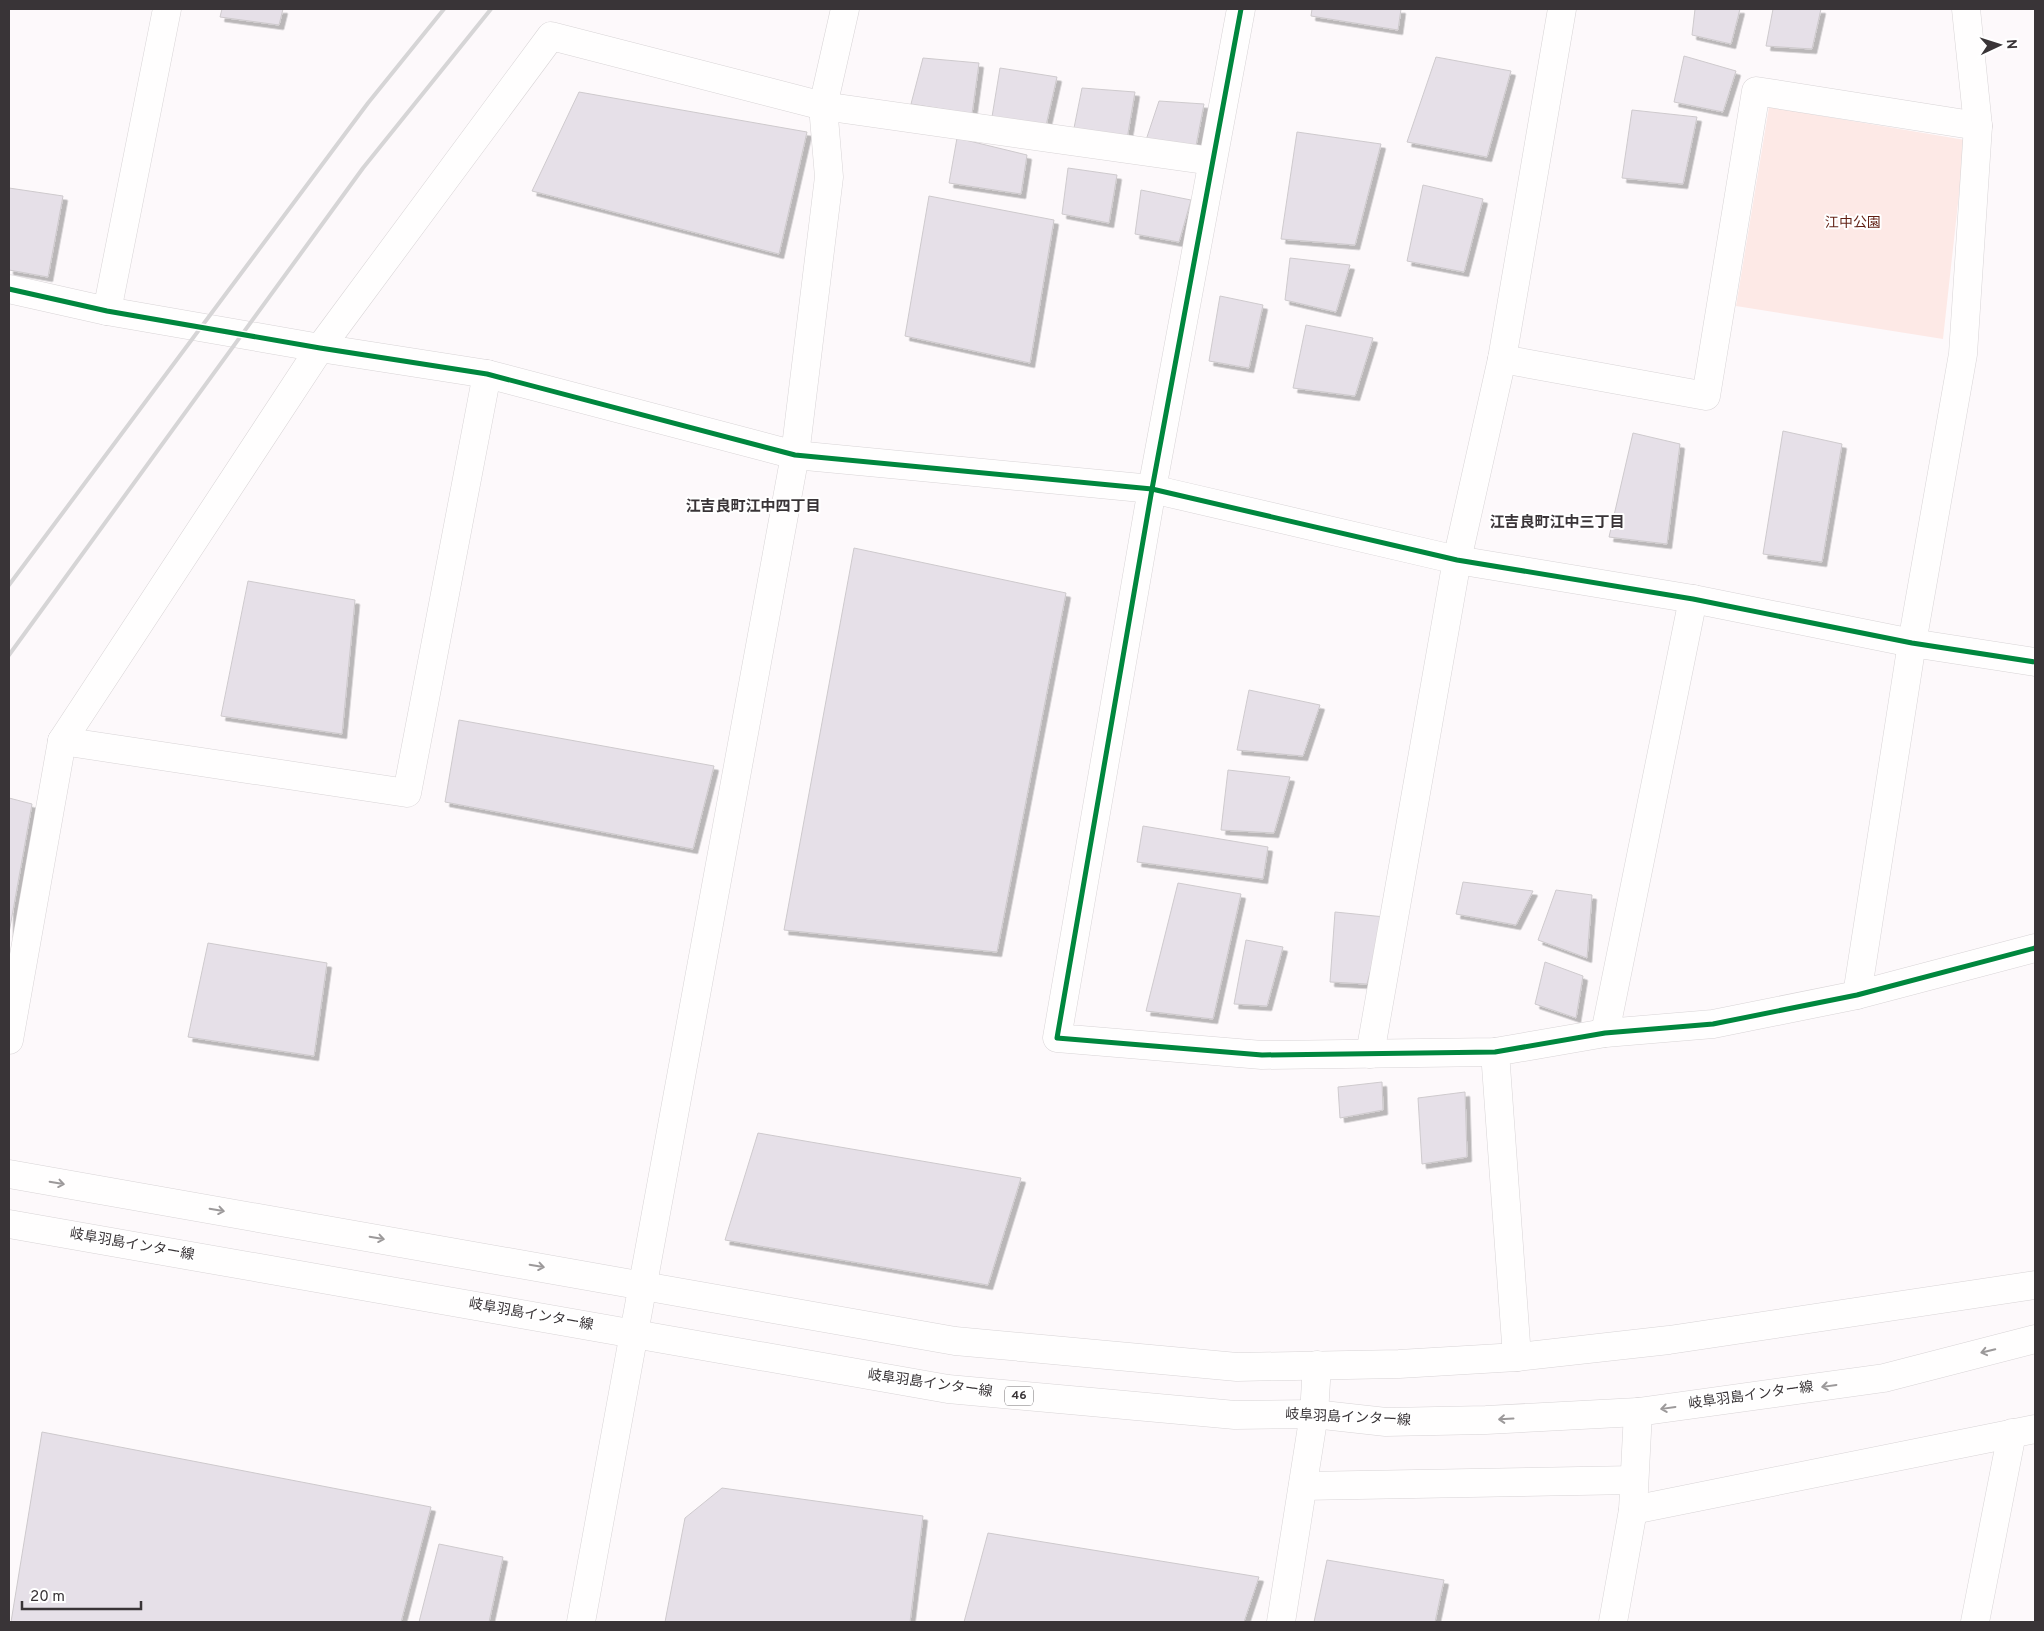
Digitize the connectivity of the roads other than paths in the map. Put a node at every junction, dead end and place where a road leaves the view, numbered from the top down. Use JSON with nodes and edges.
{"nodes":[{"id":1,"x":167,"y":9,"type":"edge"},
{"id":2,"x":845,"y":9,"type":"edge"},
{"id":3,"x":1241,"y":9,"type":"edge"},
{"id":4,"x":1562,"y":9,"type":"edge"},
{"id":5,"x":1966,"y":9,"type":"edge"},
{"id":6,"x":823,"y":106,"type":"junction"},
{"id":7,"x":1978,"y":126,"type":"junction"},
{"id":8,"x":1212,"y":161,"type":"junction"},
{"id":9,"x":9,"y":289,"type":"edge"},
{"id":10,"x":107,"y":311,"type":"junction"},
{"id":11,"x":320,"y":348,"type":"junction"},
{"id":12,"x":1502,"y":359,"type":"junction"},
{"id":13,"x":487,"y":374,"type":"junction"},
{"id":14,"x":795,"y":455,"type":"junction"},
{"id":15,"x":1152,"y":490,"type":"junction"},
{"id":16,"x":1457,"y":560,"type":"junction"},
{"id":17,"x":1694,"y":599,"type":"junction"},
{"id":18,"x":1912,"y":644,"type":"junction"},
{"id":19,"x":2035,"y":662,"type":"edge"},
{"id":20,"x":62,"y":741,"type":"junction"},
{"id":21,"x":2035,"y":948,"type":"edge"},
{"id":22,"x":1857,"y":995,"type":"junction"},
{"id":23,"x":1605,"y":1032,"type":"junction"},
{"id":24,"x":9,"y":1040,"type":"edge"},
{"id":25,"x":1495,"y":1052,"type":"junction"},
{"id":26,"x":1370,"y":1054,"type":"junction"},
{"id":27,"x":9,"y":1174,"type":"edge"},
{"id":28,"x":9,"y":1224,"type":"edge"},
{"id":29,"x":643,"y":1285,"type":"junction"},
{"id":30,"x":2035,"y":1286,"type":"edge"},
{"id":31,"x":634,"y":1333,"type":"junction"},
{"id":32,"x":2035,"y":1339,"type":"edge"},
{"id":33,"x":1517,"y":1357,"type":"junction"},
{"id":34,"x":1317,"y":1365,"type":"junction"},
{"id":35,"x":1638,"y":1412,"type":"junction"},
{"id":36,"x":1314,"y":1414,"type":"junction"},
{"id":37,"x":2024,"y":1431,"type":"edge"},
{"id":38,"x":1634,"y":1480,"type":"junction"},
{"id":39,"x":1303,"y":1486,"type":"junction"},
{"id":40,"x":1633,"y":1510,"type":"junction"},
{"id":41,"x":581,"y":1622,"type":"edge"},
{"id":42,"x":1281,"y":1622,"type":"edge"},
{"id":43,"x":1613,"y":1622,"type":"edge"},
{"id":44,"x":1975,"y":1622,"type":"edge"}],
"edges":[{"from":1,"to":10,"type":"street"},
{"from":2,"to":6,"type":"street"},
{"from":3,"to":8,"type":"street"},
{"from":4,"to":12,"type":"street"},
{"from":5,"to":7,"type":"street"},
{"from":6,"to":8,"type":"street"},
{"from":6,"to":11,"type":"street"},
{"from":6,"to":14,"type":"street"},
{"from":7,"to":12,"type":"street"},
{"from":7,"to":18,"type":"street"},
{"from":8,"to":15,"type":"street"},
{"from":9,"to":10,"type":"street"},
{"from":10,"to":11,"type":"street"},
{"from":11,"to":13,"type":"street"},
{"from":11,"to":20,"type":"street"},
{"from":12,"to":16,"type":"street"},
{"from":13,"to":14,"type":"street"},
{"from":13,"to":20,"type":"street"},
{"from":14,"to":15,"type":"street"},
{"from":14,"to":29,"type":"street"},
{"from":15,"to":16,"type":"street"},
{"from":15,"to":26,"type":"street"},
{"from":16,"to":17,"type":"street"},
{"from":16,"to":26,"type":"street"},
{"from":17,"to":18,"type":"street"},
{"from":17,"to":23,"type":"street"},
{"from":18,"to":19,"type":"street"},
{"from":18,"to":22,"type":"street"},
{"from":20,"to":24,"type":"street"},
{"from":21,"to":22,"type":"street"},
{"from":22,"to":23,"type":"street"},
{"from":23,"to":25,"type":"street"},
{"from":25,"to":26,"type":"street"},
{"from":25,"to":33,"type":"street"},
{"from":27,"to":29,"type":"street","one_way":true},
{"from":28,"to":31,"type":"street","name":"岐阜羽島インター線","number":"46"},
{"from":29,"to":31,"type":"street"},
{"from":29,"to":34,"type":"street"},
{"from":30,"to":33,"type":"street"},
{"from":31,"to":36,"type":"street","name":"岐阜羽島インター線","number":"46"},
{"from":31,"to":41,"type":"street"},
{"from":32,"to":35,"type":"street","name":"岐阜羽島インター線","number":"46","one_way":true},
{"from":33,"to":34,"type":"street"},
{"from":34,"to":36,"type":"street"},
{"from":35,"to":36,"type":"street","name":"岐阜羽島インター線","number":"46","one_way":true},
{"from":35,"to":38,"type":"street"},
{"from":36,"to":39,"type":"street"},
{"from":37,"to":40,"type":"street"},
{"from":37,"to":44,"type":"street"},
{"from":38,"to":39,"type":"street"},
{"from":38,"to":40,"type":"street"},
{"from":39,"to":42,"type":"street"},
{"from":40,"to":43,"type":"street"}]}
